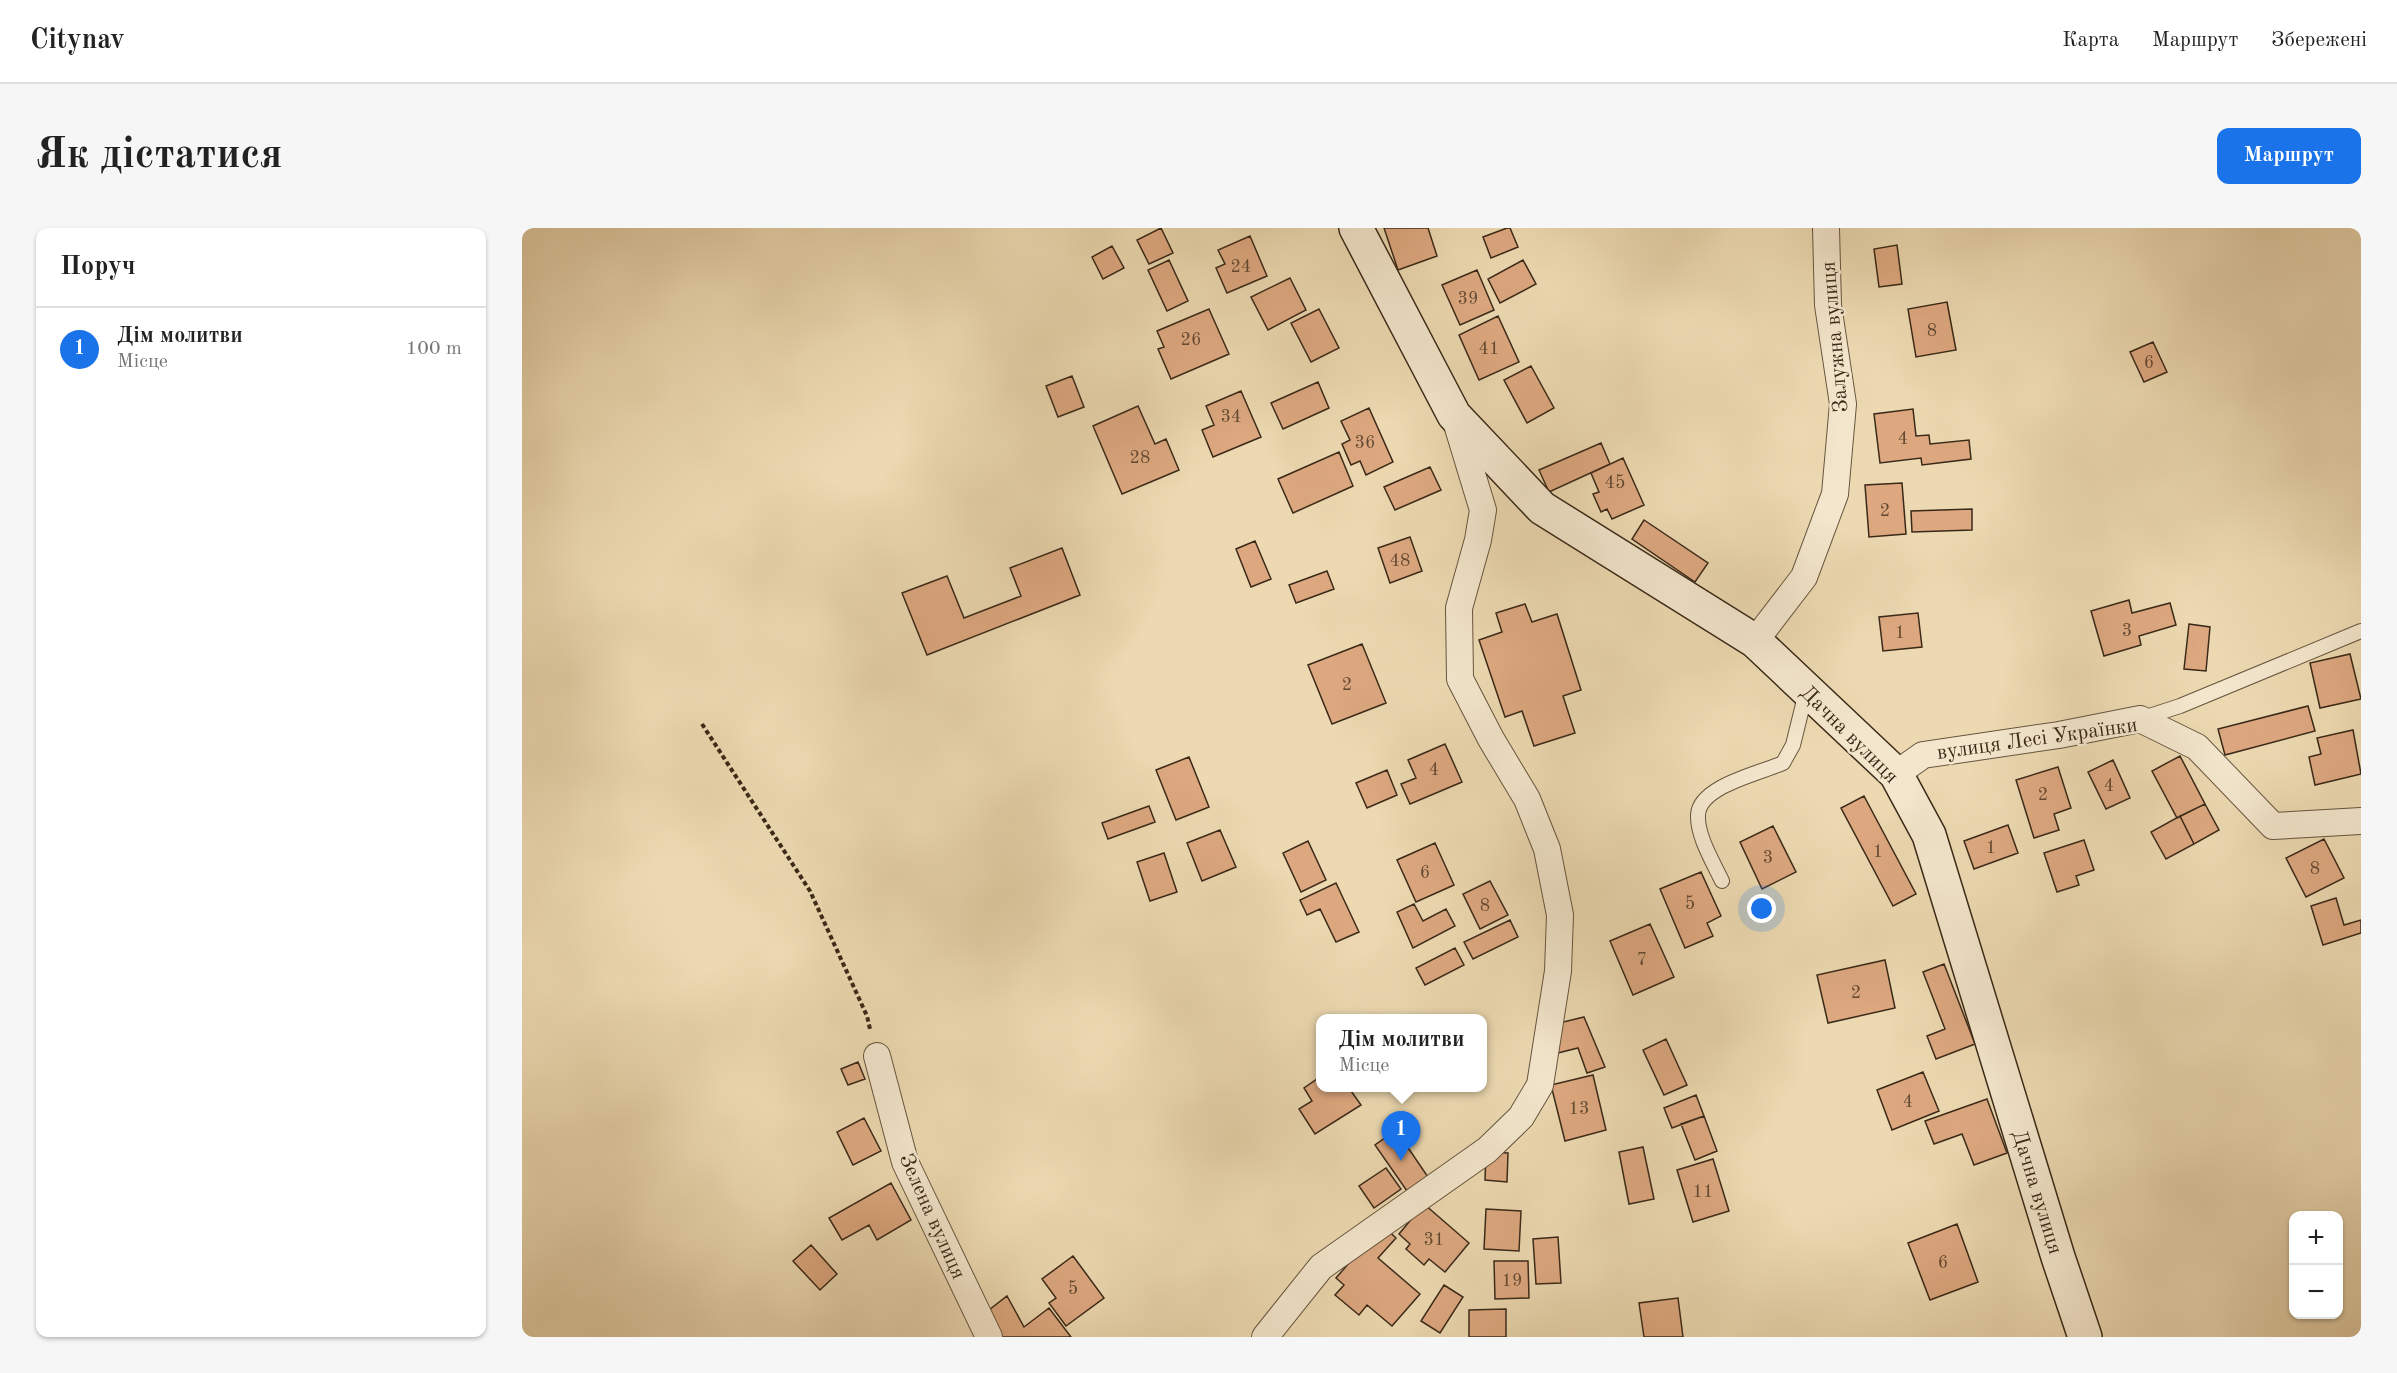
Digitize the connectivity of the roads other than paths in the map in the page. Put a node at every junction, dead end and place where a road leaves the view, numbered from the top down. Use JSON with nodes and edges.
{"nodes":[{"id":1,"x":1356,"y":228,"type":"edge"},
{"id":2,"x":1826,"y":228,"type":"edge"},
{"id":3,"x":1454,"y":415,"type":"junction"},
{"id":4,"x":2361,"y":631,"type":"edge"},
{"id":5,"x":1755,"y":641,"type":"junction"},
{"id":6,"x":1806,"y":690,"type":"junction"},
{"id":7,"x":2140,"y":719,"type":"junction"},
{"id":8,"x":1896,"y":774,"type":"junction"},
{"id":9,"x":2361,"y":821,"type":"edge"},
{"id":10,"x":1722,"y":881,"type":"dead end"},
{"id":11,"x":877,"y":1056,"type":"road end"},
{"id":12,"x":989,"y":1337,"type":"edge"},
{"id":13,"x":1265,"y":1337,"type":"edge"},
{"id":14,"x":2085,"y":1337,"type":"edge"}],
"edges":[{"from":1,"to":3,"type":"street","name":"Дачна вулиця"},
{"from":2,"to":5,"type":"street","name":"Залужна вулиця"},
{"from":3,"to":5,"type":"street","name":"Дачна вулиця"},
{"from":3,"to":13,"type":"street"},
{"from":4,"to":7,"type":"lane"},
{"from":5,"to":6,"type":"street","name":"Дачна вулиця"},
{"from":6,"to":8,"type":"street","name":"Дачна вулиця"},
{"from":6,"to":10,"type":"lane"},
{"from":7,"to":8,"type":"street","name":"вулиця Лесі Українки"},
{"from":7,"to":9,"type":"street","name":"вулиця Лесі Українки"},
{"from":8,"to":14,"type":"street","name":"Дачна вулиця"},
{"from":11,"to":12,"type":"street","name":"Зелена вулиця"}]}
